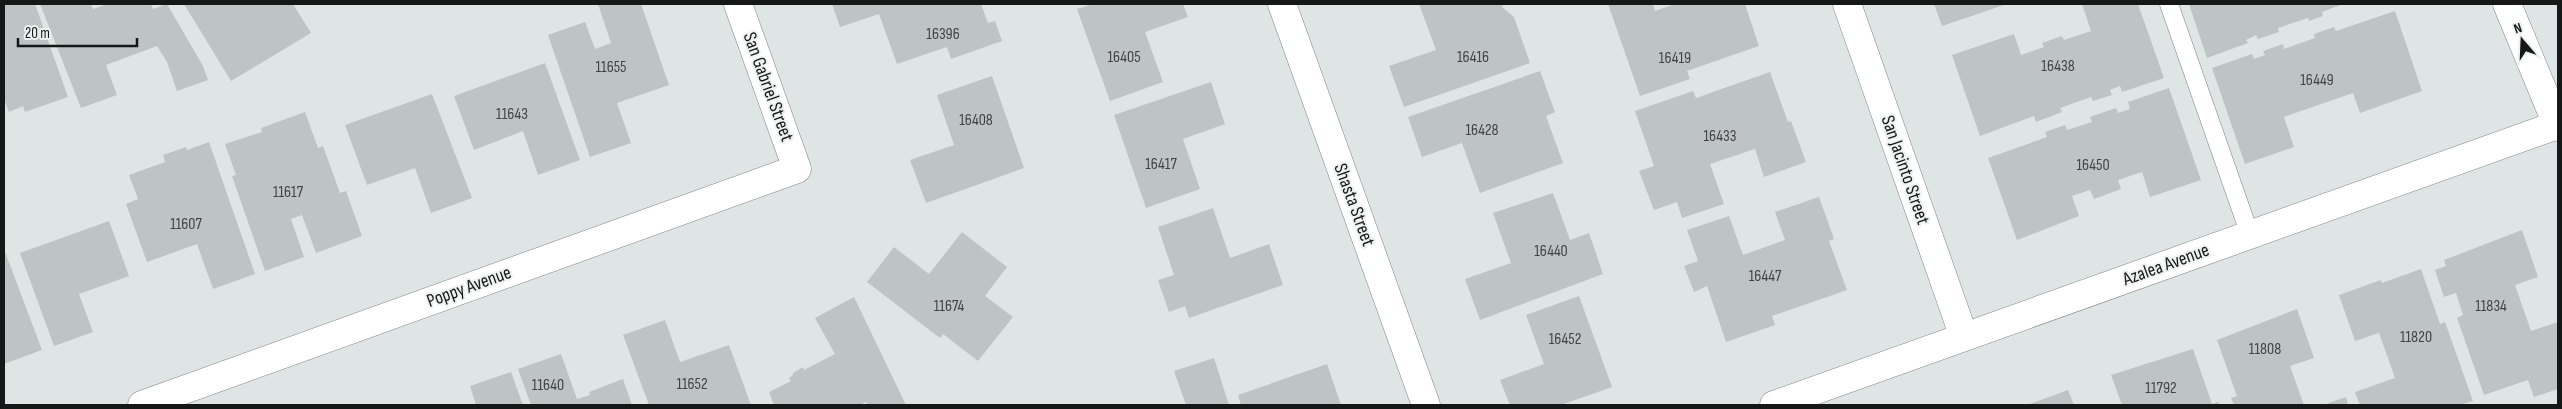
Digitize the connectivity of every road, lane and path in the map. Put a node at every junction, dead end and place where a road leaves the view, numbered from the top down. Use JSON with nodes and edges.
{"nodes":[{"id":1,"x":738,"y":4,"type":"edge"},
{"id":2,"x":1282,"y":4,"type":"edge"},
{"id":3,"x":1847,"y":4,"type":"edge"},
{"id":4,"x":2169,"y":4,"type":"edge"},
{"id":5,"x":2507,"y":4,"type":"edge"},
{"id":6,"x":2558,"y":126,"type":"edge"},
{"id":7,"x":797,"y":170,"type":"joint"},
{"id":8,"x":2250,"y":235,"type":"junction"},
{"id":9,"x":1964,"y":337,"type":"junction"},
{"id":10,"x":142,"y":405,"type":"edge"},
{"id":11,"x":1426,"y":405,"type":"edge"},
{"id":12,"x":1774,"y":405,"type":"edge"}],
"edges":[{"from":1,"to":7,"type":"street","name":"San Gabriel Street"},
{"from":2,"to":11,"type":"street","name":"Shasta Street"},
{"from":3,"to":9,"type":"street","name":"San Jacinto Street"},
{"from":4,"to":8,"type":"lane"},
{"from":5,"to":6,"type":"street"},
{"from":6,"to":8,"type":"street","name":"Azalea Avenue"},
{"from":7,"to":10,"type":"street","name":"Poppy Avenue"},
{"from":8,"to":9,"type":"street","name":"Azalea Avenue"},
{"from":9,"to":12,"type":"street","name":"Azalea Avenue"}]}
